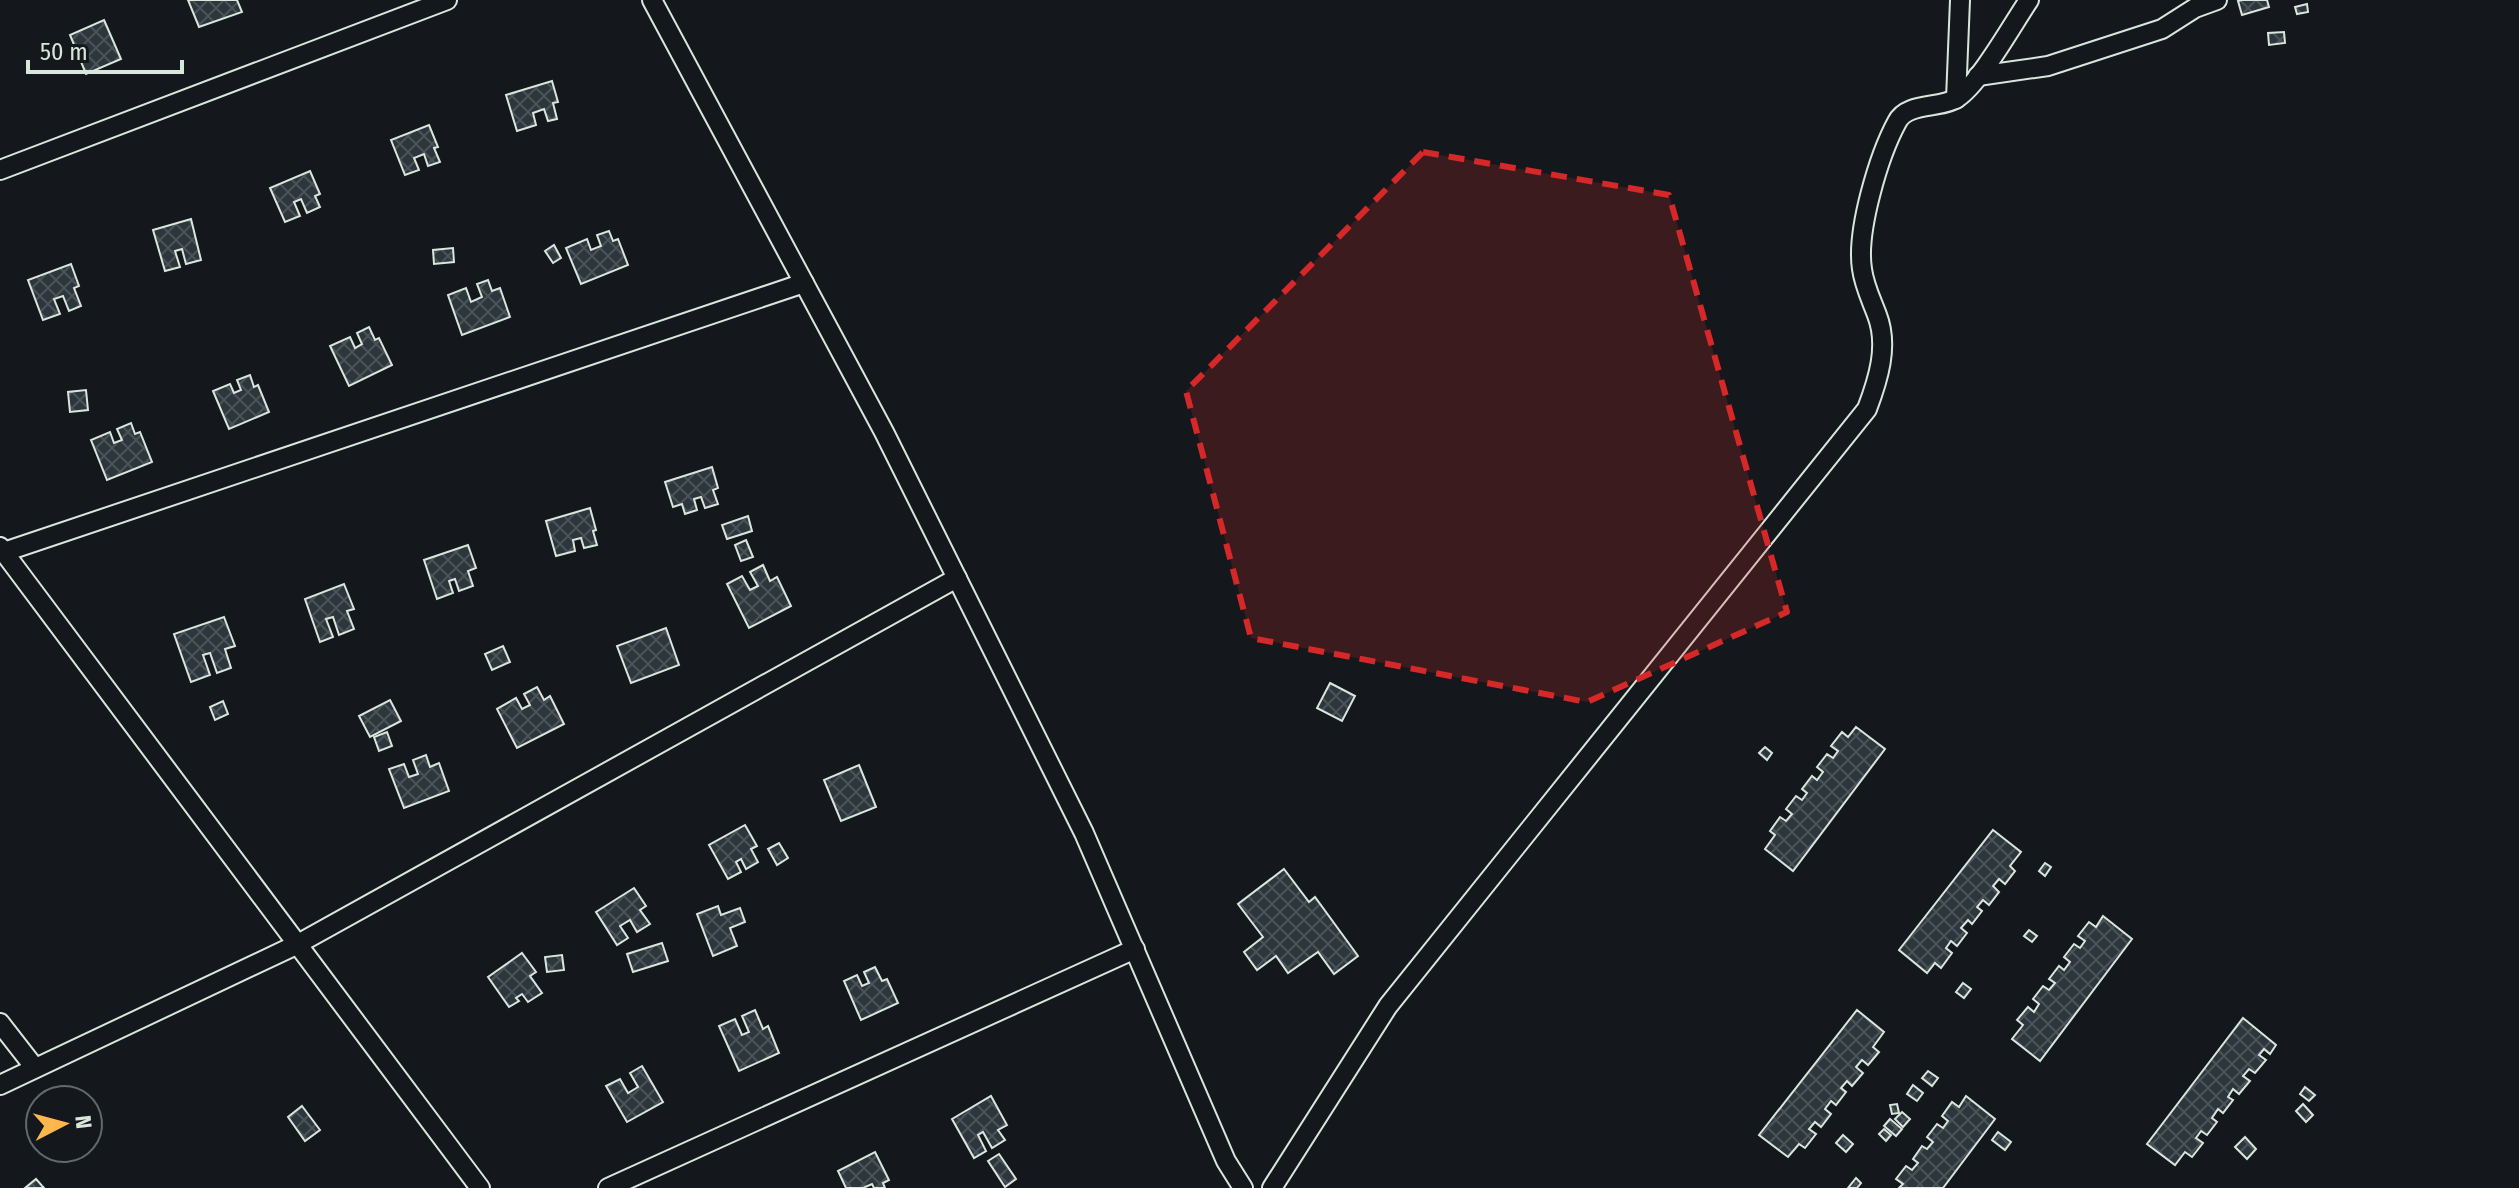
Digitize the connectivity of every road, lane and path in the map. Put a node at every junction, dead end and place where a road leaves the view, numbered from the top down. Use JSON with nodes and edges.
{"nodes":[{"id":1,"x":447,"y":0,"type":"edge"},
{"id":2,"x":652,"y":0,"type":"edge"},
{"id":3,"x":1960,"y":0,"type":"edge"},
{"id":4,"x":2029,"y":0,"type":"edge"},
{"id":5,"x":2217,"y":0,"type":"edge"},
{"id":6,"x":1978,"y":76,"type":"junction"},
{"id":7,"x":1956,"y":99,"type":"junction"},
{"id":8,"x":0,"y":170,"type":"edge"},
{"id":9,"x":804,"y":283,"type":"junction"},
{"id":10,"x":2,"y":550,"type":"edge"},
{"id":11,"x":957,"y":578,"type":"junction"},
{"id":12,"x":296,"y":945,"type":"junction"},
{"id":13,"x":1135,"y":949,"type":"junction"},
{"id":14,"x":0,"y":1023,"type":"edge"},
{"id":15,"x":35,"y":1068,"type":"junction"},
{"id":16,"x":0,"y":1085,"type":"edge"},
{"id":17,"x":480,"y":1188,"type":"edge"},
{"id":18,"x":608,"y":1188,"type":"edge"},
{"id":19,"x":1243,"y":1188,"type":"edge"},
{"id":20,"x":1272,"y":1188,"type":"edge"}],
"edges":[{"from":1,"to":8,"type":"street"},
{"from":2,"to":9,"type":"street"},
{"from":3,"to":7,"type":"street"},
{"from":4,"to":6,"type":"street"},
{"from":5,"to":6,"type":"street"},
{"from":6,"to":7,"type":"street"},
{"from":7,"to":20,"type":"street"},
{"from":9,"to":10,"type":"street"},
{"from":9,"to":11,"type":"street"},
{"from":10,"to":12,"type":"street"},
{"from":11,"to":12,"type":"street"},
{"from":11,"to":13,"type":"street"},
{"from":12,"to":15,"type":"street"},
{"from":12,"to":17,"type":"street"},
{"from":13,"to":18,"type":"street"},
{"from":13,"to":19,"type":"street"},
{"from":14,"to":15,"type":"street"},
{"from":15,"to":16,"type":"street"}]}
